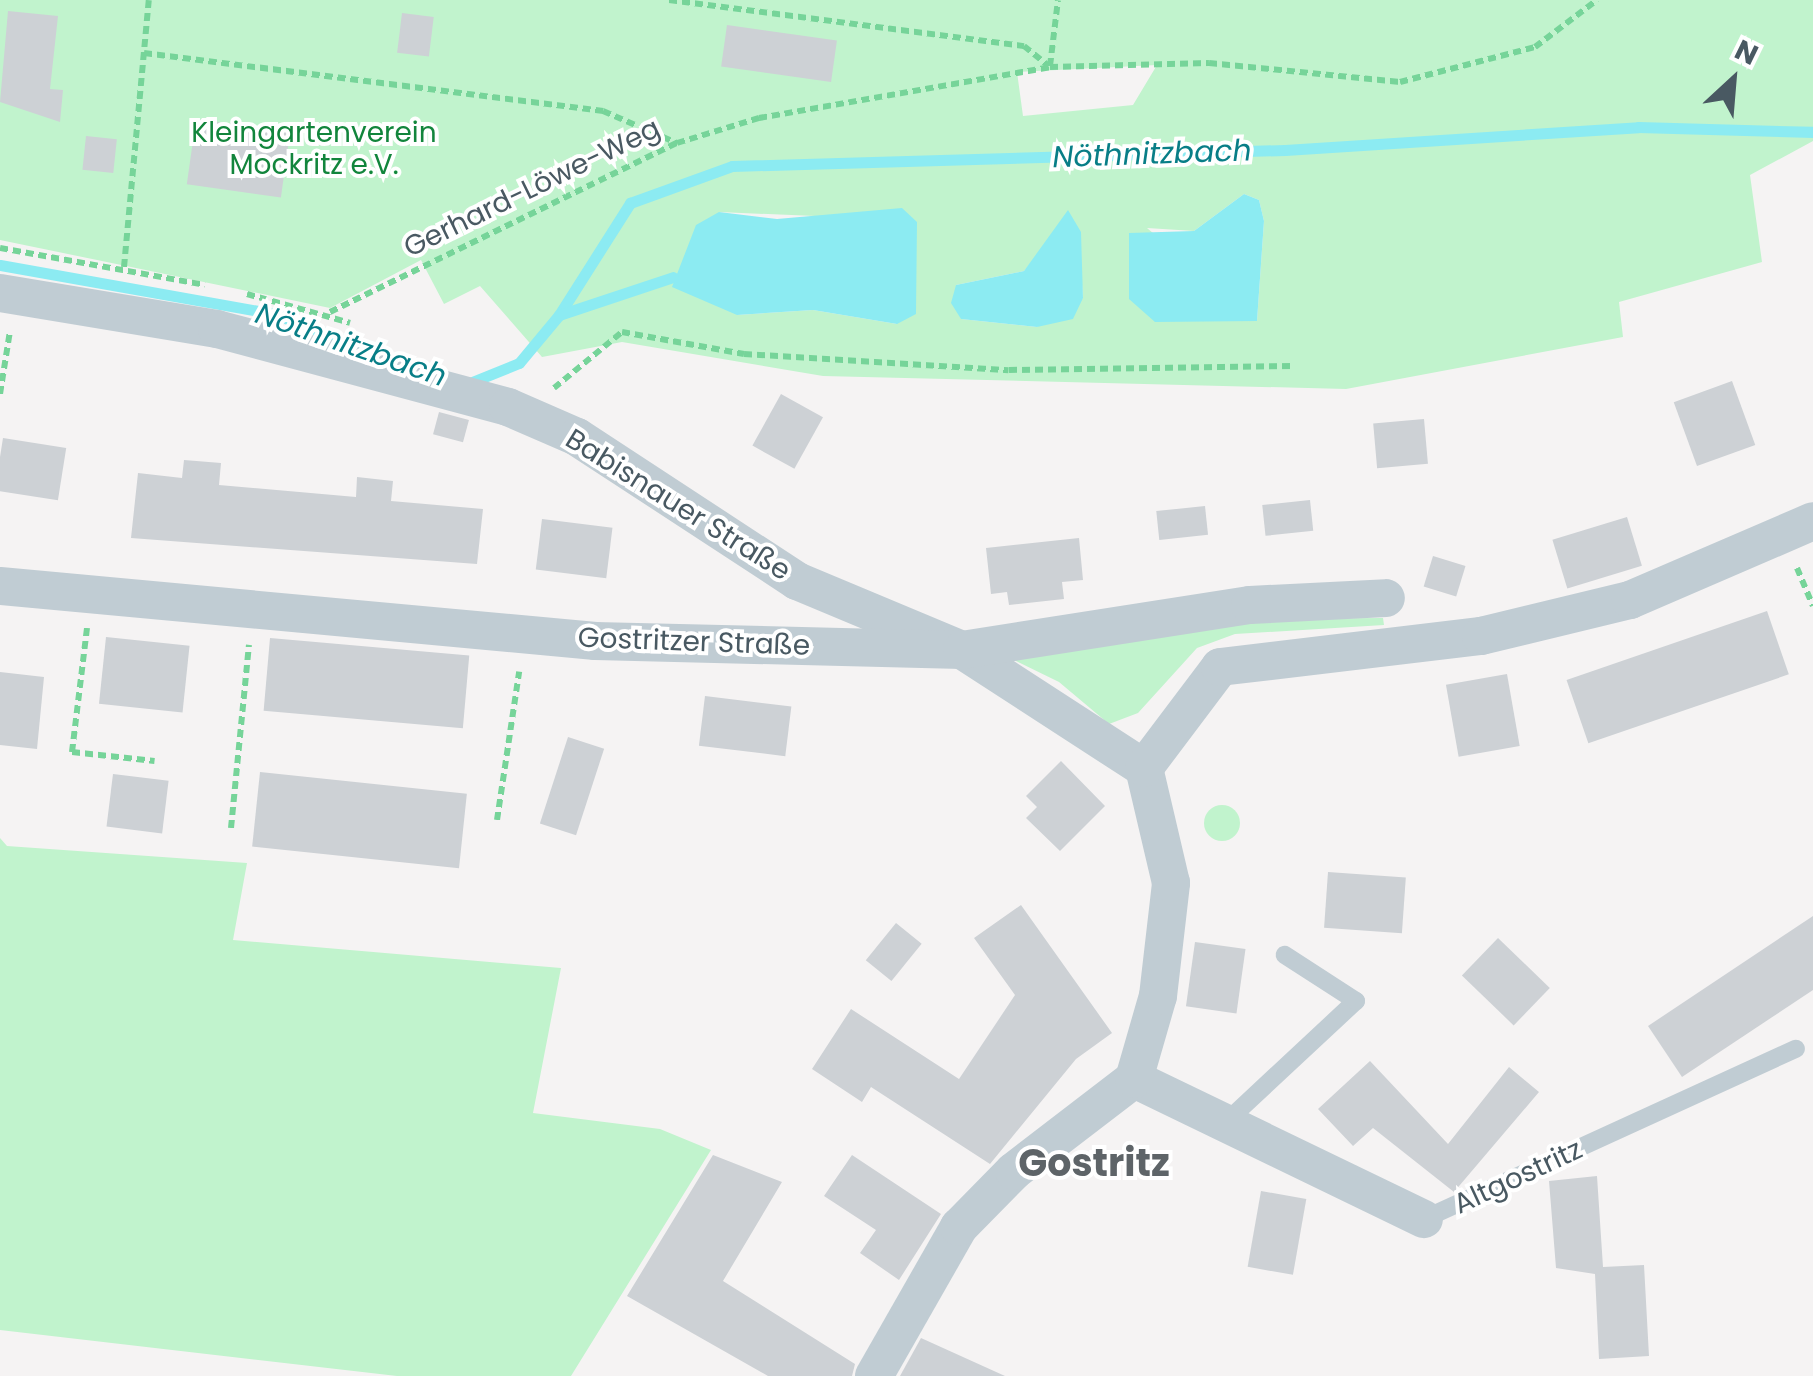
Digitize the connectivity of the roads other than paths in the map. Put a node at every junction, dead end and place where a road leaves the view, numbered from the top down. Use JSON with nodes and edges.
{"nodes":[{"id":1,"x":8,"y":294,"type":"edge"},
{"id":2,"x":1813,"y":521,"type":"edge"},
{"id":3,"x":0,"y":586,"type":"edge"},
{"id":4,"x":1386,"y":598,"type":"dead end"},
{"id":5,"x":962,"y":650,"type":"junction"},
{"id":6,"x":1144,"y":768,"type":"junction"},
{"id":7,"x":1284,"y":955,"type":"dead end"},
{"id":8,"x":1796,"y":1050,"type":"dead end"},
{"id":9,"x":1134,"y":1079,"type":"junction"},
{"id":10,"x":1226,"y":1123,"type":"junction"},
{"id":11,"x":1424,"y":1220,"type":"joint"},
{"id":12,"x":874,"y":1376,"type":"edge"}],
"edges":[{"from":1,"to":5,"type":"street","name":"Babisnauer Straße"},
{"from":2,"to":6,"type":"street"},
{"from":3,"to":5,"type":"street","name":"Gostritzer Straße"},
{"from":4,"to":5,"type":"street","name":"Gostritzer Straße"},
{"from":5,"to":6,"type":"street","name":"Babisnauer Straße"},
{"from":6,"to":9,"type":"street"},
{"from":7,"to":10,"type":"lane"},
{"from":8,"to":11,"type":"lane","name":"Altgostritz"},
{"from":9,"to":10,"type":"street","name":"Altgostritz"},
{"from":9,"to":12,"type":"street"},
{"from":10,"to":11,"type":"street","name":"Altgostritz"}]}
